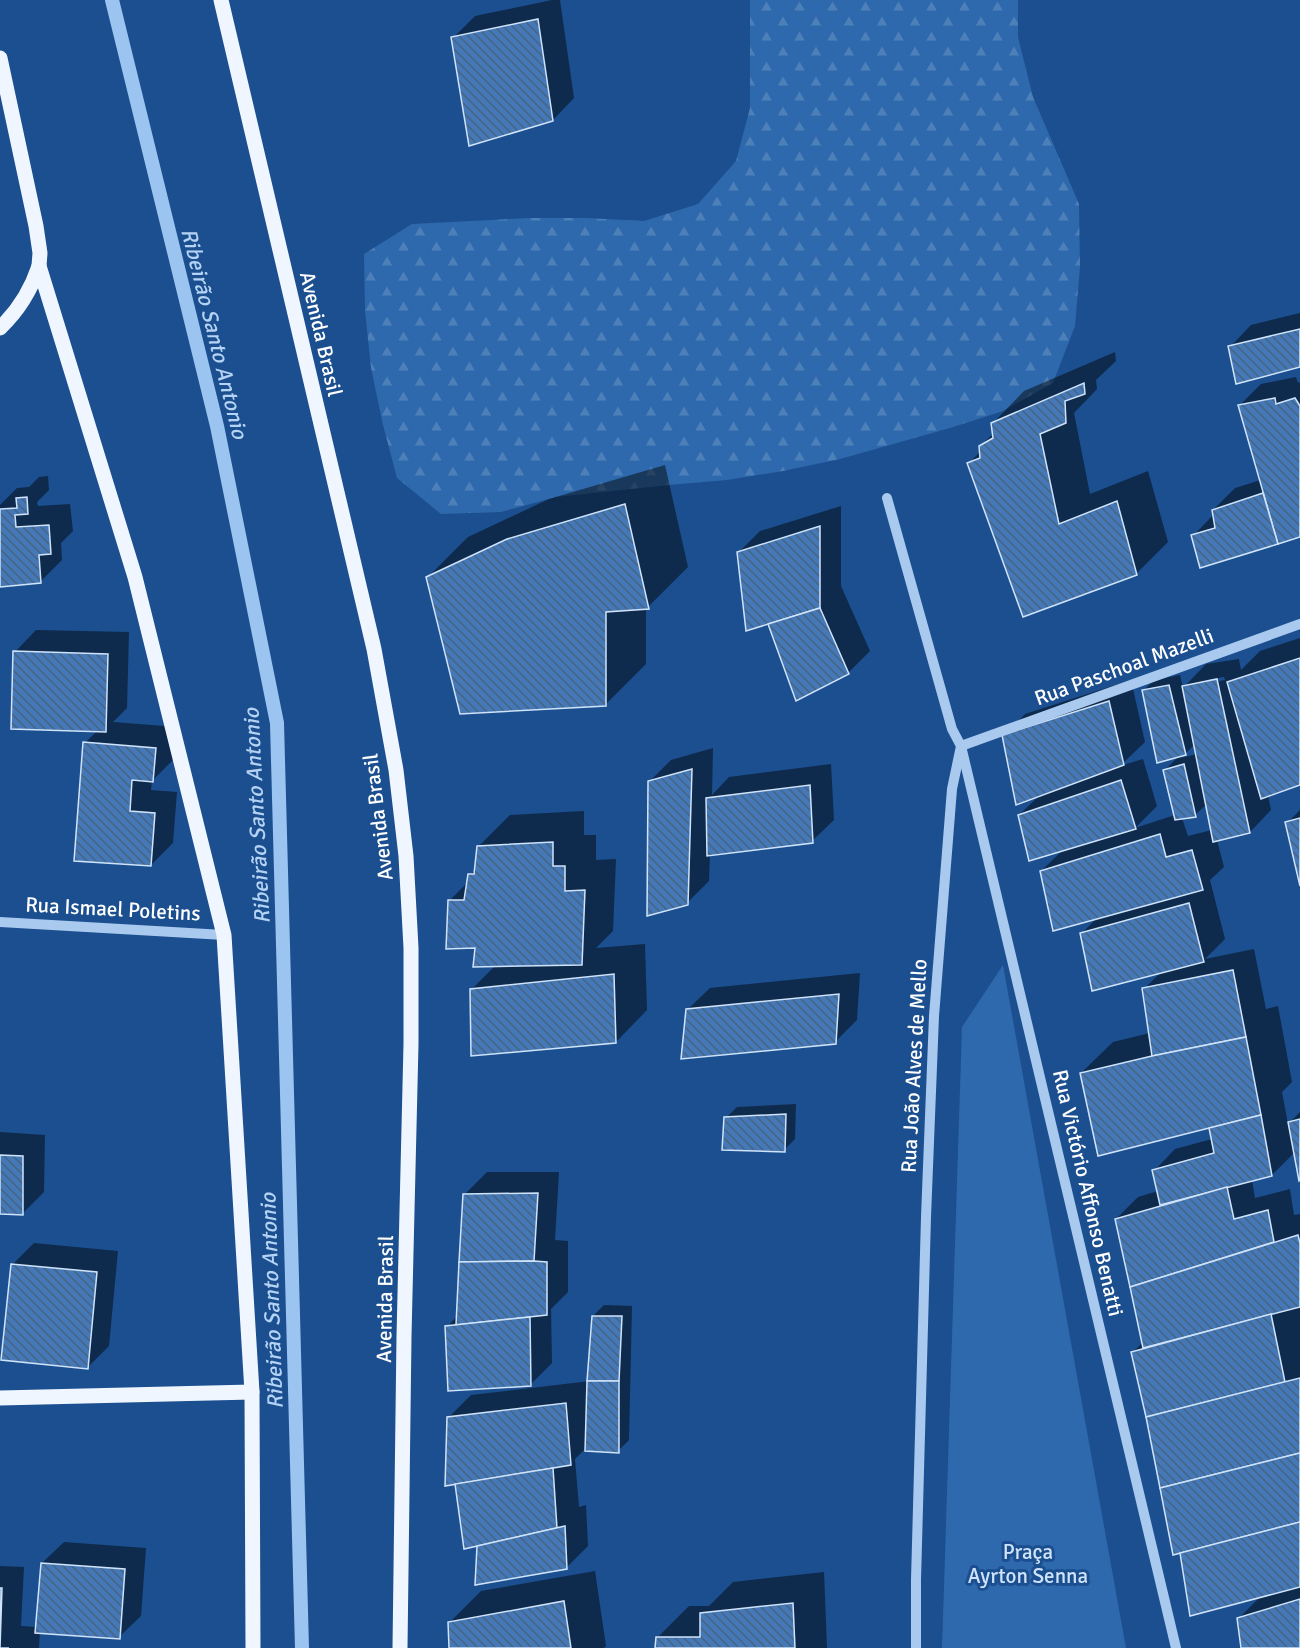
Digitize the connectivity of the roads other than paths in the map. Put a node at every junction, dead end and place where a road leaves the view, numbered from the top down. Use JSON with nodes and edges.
{"nodes":[{"id":1,"x":220,"y":0,"type":"edge"},
{"id":2,"x":0,"y":58,"type":"edge"},
{"id":3,"x":39,"y":266,"type":"junction"},
{"id":4,"x":0,"y":328,"type":"edge"},
{"id":5,"x":887,"y":498,"type":"dead end"},
{"id":6,"x":1300,"y":624,"type":"edge"},
{"id":7,"x":961,"y":746,"type":"junction"},
{"id":8,"x":0,"y":922,"type":"edge"},
{"id":9,"x":224,"y":935,"type":"junction"},
{"id":10,"x":252,"y":1392,"type":"junction"},
{"id":11,"x":0,"y":1398,"type":"edge"},
{"id":12,"x":253,"y":1648,"type":"edge"},
{"id":13,"x":400,"y":1648,"type":"edge"},
{"id":14,"x":916,"y":1648,"type":"edge"},
{"id":15,"x":1176,"y":1648,"type":"edge"}],
"edges":[{"from":1,"to":13,"type":"main road","name":"Avenida Brasil"},
{"from":2,"to":3,"type":"main road"},
{"from":3,"to":4,"type":"main road"},
{"from":3,"to":9,"type":"main road"},
{"from":5,"to":7,"type":"street"},
{"from":6,"to":7,"type":"street","name":"Rua Paschoal Mazelli"},
{"from":7,"to":14,"type":"street","name":"Rua João Alves de Mello"},
{"from":7,"to":15,"type":"street","name":"Rua Victório Affonso Benatti"},
{"from":8,"to":9,"type":"street","name":"Rua Ismael Poletins"},
{"from":9,"to":10,"type":"main road"},
{"from":10,"to":11,"type":"main road"},
{"from":10,"to":12,"type":"main road"}]}
